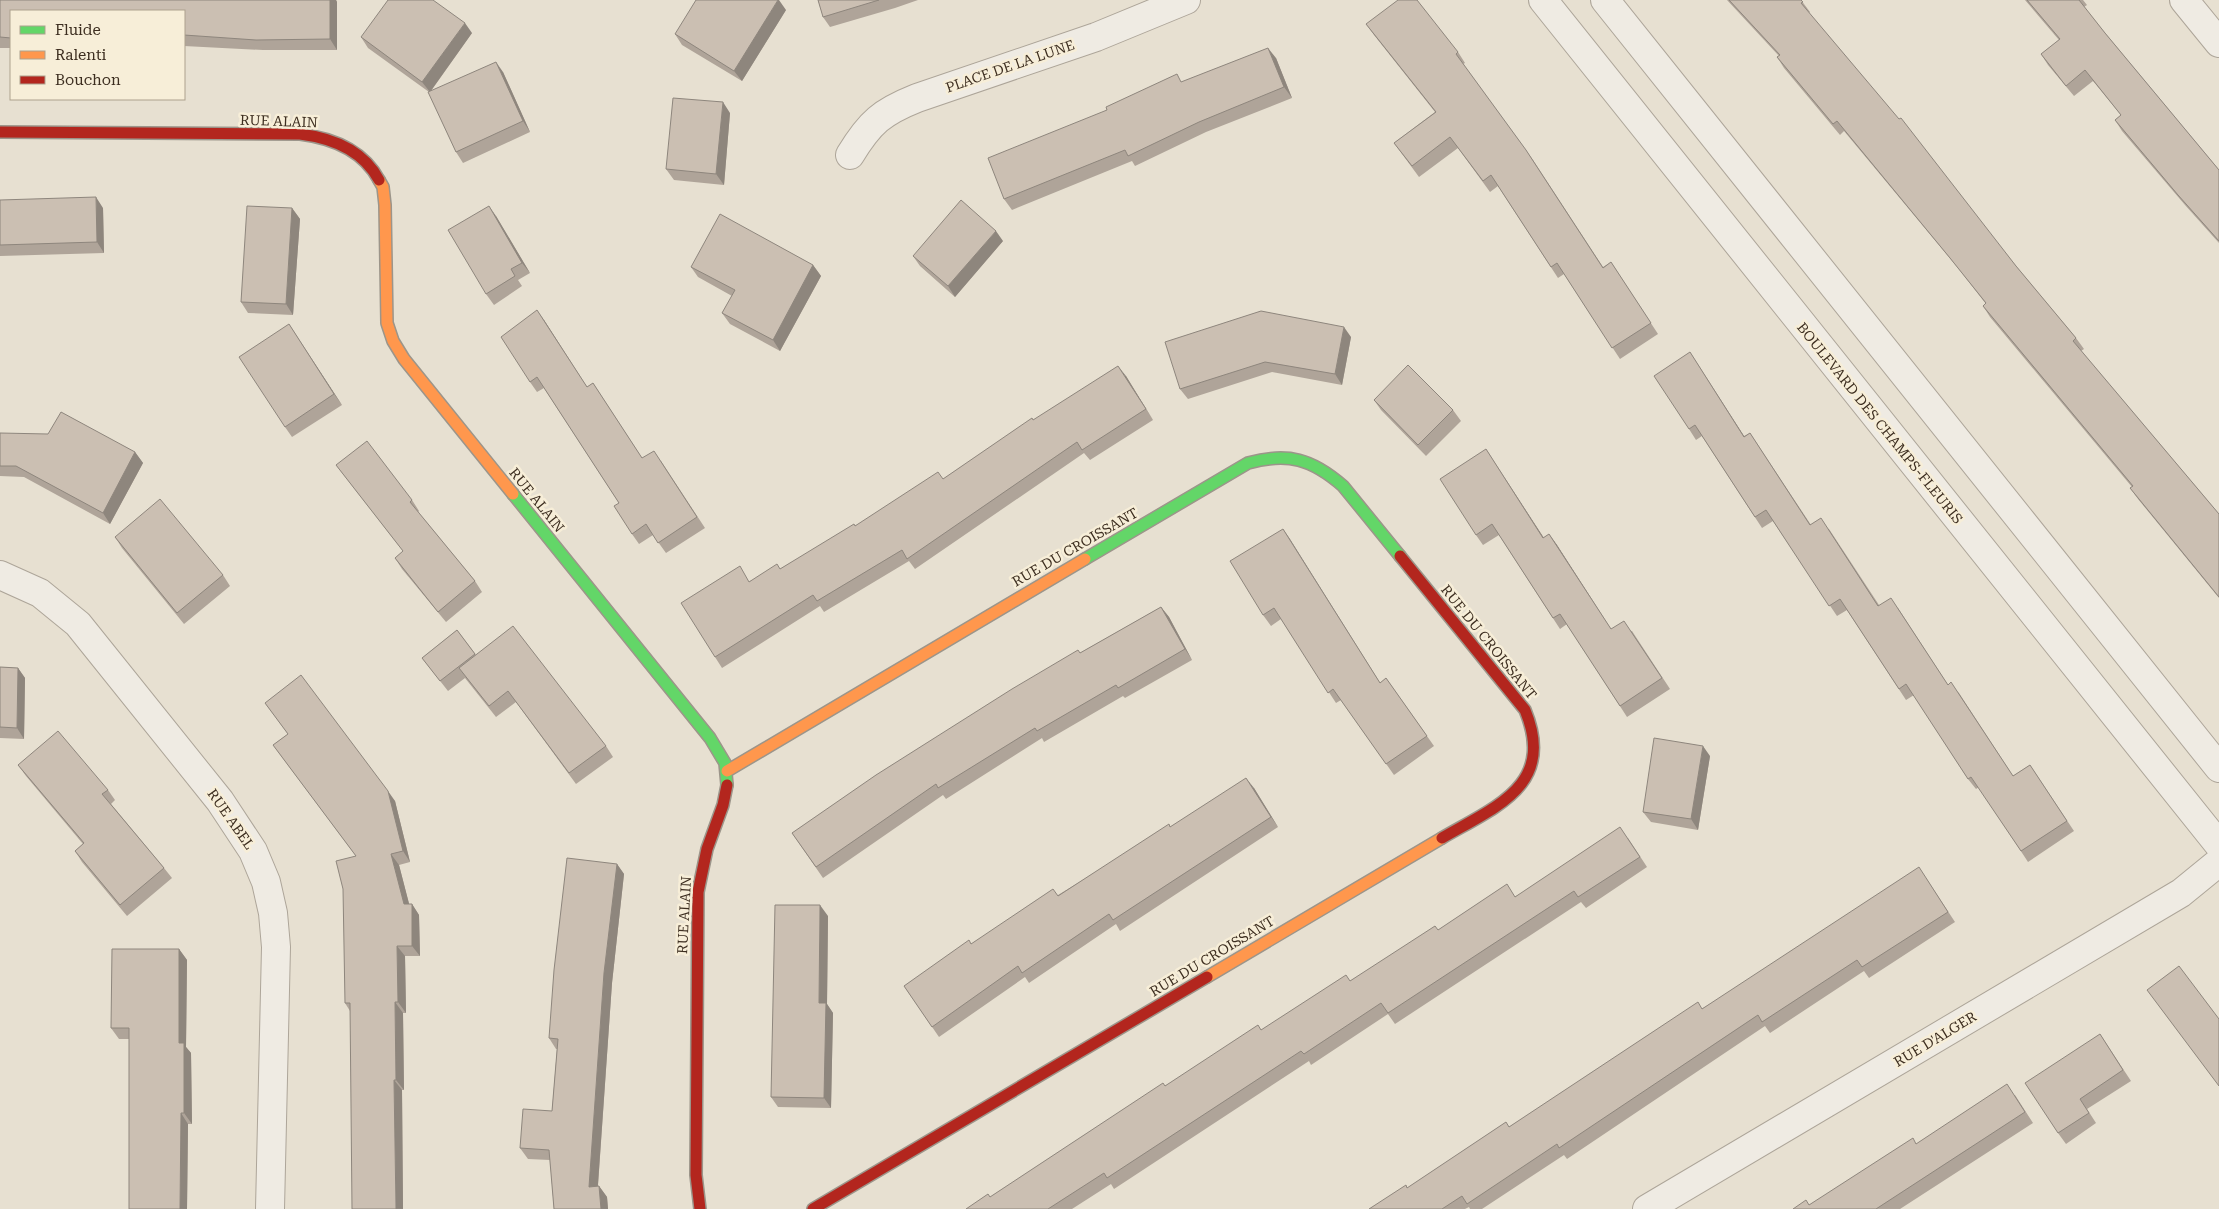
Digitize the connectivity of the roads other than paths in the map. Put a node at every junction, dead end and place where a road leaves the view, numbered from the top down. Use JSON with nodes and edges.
{"nodes":[{"id":1,"x":1186,"y":0,"type":"edge"},
{"id":2,"x":1543,"y":0,"type":"edge"},
{"id":3,"x":1605,"y":0,"type":"edge"},
{"id":4,"x":2184,"y":0,"type":"edge"},
{"id":5,"x":2219,"y":43,"type":"edge"},
{"id":6,"x":0,"y":132,"type":"edge"},
{"id":7,"x":850,"y":155,"type":"dead end"},
{"id":8,"x":0,"y":575,"type":"edge"},
{"id":9,"x":2219,"y":768,"type":"edge"},
{"id":10,"x":727,"y":771,"type":"junction"},
{"id":11,"x":2219,"y":845,"type":"edge"},
{"id":12,"x":2219,"y":862,"type":"edge"},
{"id":13,"x":270,"y":1209,"type":"edge"},
{"id":14,"x":700,"y":1209,"type":"edge"},
{"id":15,"x":813,"y":1209,"type":"edge"},
{"id":16,"x":1647,"y":1209,"type":"edge"}],
"edges":[{"from":1,"to":7,"type":"street","name":"PLACE DE LA LUNE"},
{"from":2,"to":11,"type":"street","name":"BOULEVARD DES CHAMPS-FLEURIS"},
{"from":3,"to":9,"type":"street"},
{"from":4,"to":5,"type":"street"},
{"from":6,"to":10,"type":"street","name":"RUE ALAIN"},
{"from":8,"to":13,"type":"street","name":"RUE ABEL"},
{"from":10,"to":14,"type":"street","name":"RUE ALAIN"},
{"from":10,"to":15,"type":"street","name":"RUE DU CROISSANT"},
{"from":12,"to":16,"type":"street","name":"RUE D'ALGER"}]}
